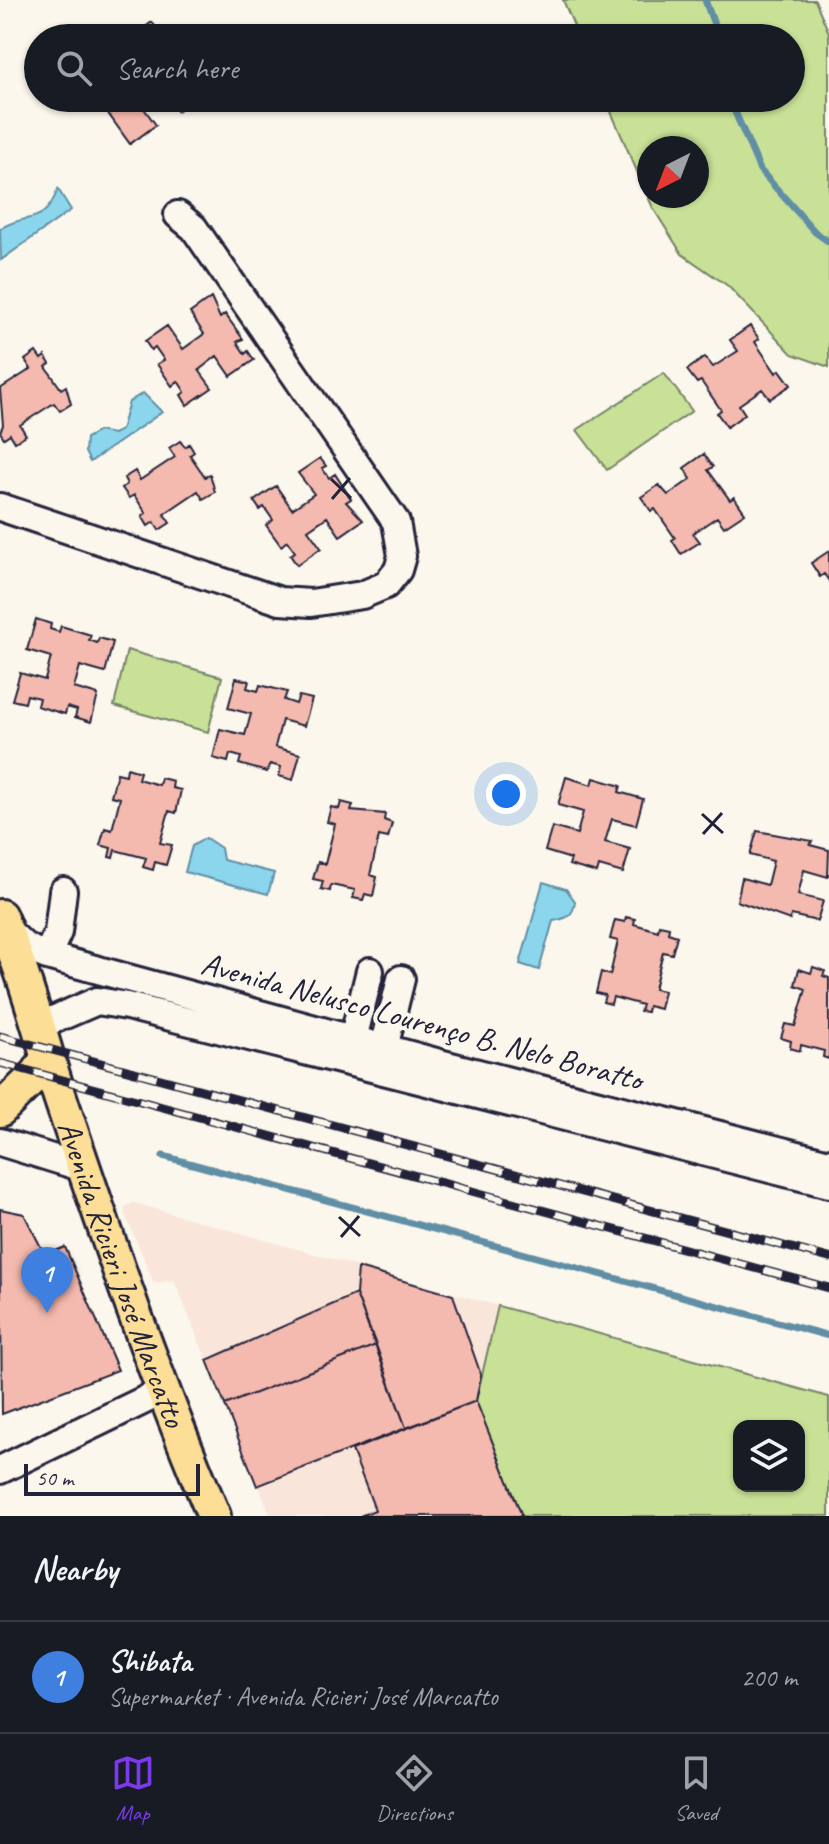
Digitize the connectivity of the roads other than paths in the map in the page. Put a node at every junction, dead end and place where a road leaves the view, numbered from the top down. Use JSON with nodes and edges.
{"nodes":[{"id":1,"x":178,"y":215,"type":"dead end"},
{"id":2,"x":0,"y":507,"type":"edge"},
{"id":3,"x":63,"y":891,"type":"dead end"},
{"id":4,"x":2,"y":933,"type":"edge"},
{"id":5,"x":47,"y":956,"type":"junction"},
{"id":6,"x":370,"y":971,"type":"dead end"},
{"id":7,"x":401,"y":979,"type":"dead end"},
{"id":8,"x":39,"y":1026,"type":"junction"},
{"id":9,"x":353,"y":1039,"type":"junction"},
{"id":10,"x":384,"y":1048,"type":"junction"},
{"id":11,"x":47,"y":1058,"type":"junction"},
{"id":12,"x":445,"y":1075,"type":"junction"},
{"id":13,"x":0,"y":1110,"type":"edge"},
{"id":14,"x":0,"y":1142,"type":"edge"},
{"id":15,"x":829,"y":1163,"type":"edge"},
{"id":16,"x":84,"y":1168,"type":"junction"},
{"id":17,"x":829,"y":1184,"type":"edge"},
{"id":18,"x":161,"y":1392,"type":"junction"},
{"id":19,"x":0,"y":1470,"type":"edge"},
{"id":20,"x":214,"y":1516,"type":"edge"}],
"edges":[{"from":1,"to":2,"type":"street"},
{"from":3,"to":5,"type":"street"},
{"from":4,"to":5,"type":"street","name":"Avenida Nelusco Lourenço B. Nelo Boratto"},
{"from":4,"to":8,"type":"main road","name":"Avenida Ricieri José Marcatto"},
{"from":5,"to":9,"type":"street","name":"Avenida Nelusco Lourenço B. Nelo Boratto"},
{"from":6,"to":9,"type":"street"},
{"from":7,"to":10,"type":"street"},
{"from":8,"to":11,"type":"main road","name":"Avenida Ricieri José Marcatto"},
{"from":8,"to":12,"type":"street","name":"Avenida Nelusco Lourenço B. Nelo Boratto"},
{"from":9,"to":10,"type":"street","name":"Avenida Nelusco Lourenço B. Nelo Boratto"},
{"from":10,"to":12,"type":"street","name":"Avenida Nelusco Lourenço B. Nelo Boratto"},
{"from":11,"to":13,"type":"main road"},
{"from":11,"to":16,"type":"main road","name":"Avenida Ricieri José Marcatto"},
{"from":12,"to":15,"type":"street","name":"Avenida Nelusco Lourenço B. Nelo Boratto"},
{"from":12,"to":17,"type":"street","name":"Avenida Nelusco Lourenço B. Nelo Boratto"},
{"from":14,"to":16,"type":"street"},
{"from":16,"to":18,"type":"main road","name":"Avenida Ricieri José Marcatto"},
{"from":18,"to":19,"type":"street"},
{"from":18,"to":20,"type":"main road","name":"Avenida Ricieri José Marcatto"}]}
